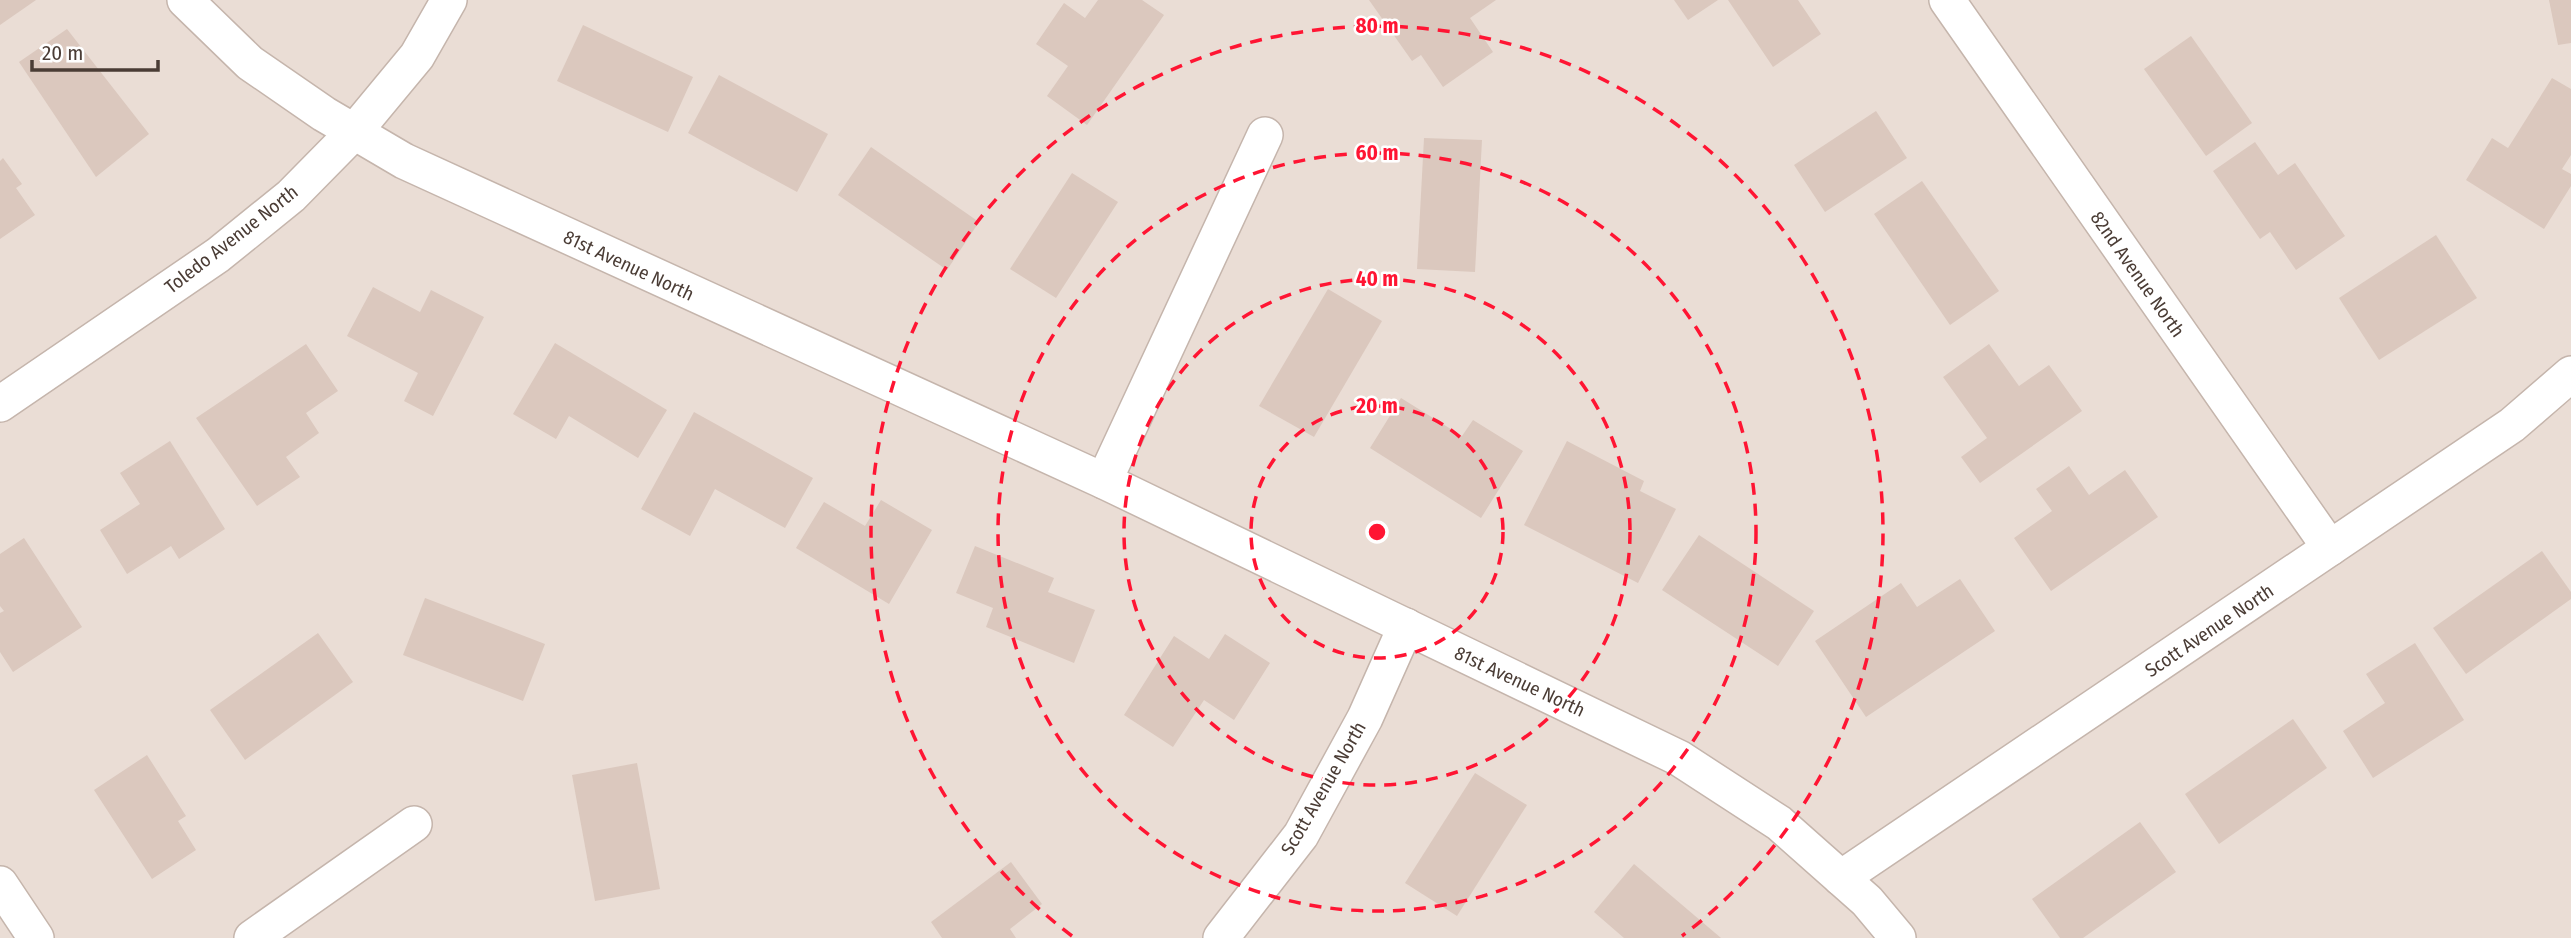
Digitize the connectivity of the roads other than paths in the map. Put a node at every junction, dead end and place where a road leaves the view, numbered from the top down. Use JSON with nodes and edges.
{"nodes":[{"id":1,"x":185,"y":0,"type":"edge"},
{"id":2,"x":449,"y":0,"type":"edge"},
{"id":3,"x":1947,"y":0,"type":"edge"},
{"id":4,"x":354,"y":132,"type":"junction"},
{"id":5,"x":1265,"y":135,"type":"dead end"},
{"id":6,"x":2571,"y":374,"type":"edge"},
{"id":7,"x":0,"y":404,"type":"edge"},
{"id":8,"x":1104,"y":481,"type":"junction"},
{"id":9,"x":2330,"y":548,"type":"junction"},
{"id":10,"x":1406,"y":626,"type":"junction"},
{"id":11,"x":414,"y":824,"type":"dead end"},
{"id":12,"x":1841,"y":878,"type":"junction"},
{"id":13,"x":0,"y":884,"type":"edge"},
{"id":14,"x":36,"y":938,"type":"edge"},
{"id":15,"x":252,"y":938,"type":"edge"},
{"id":16,"x":1221,"y":938,"type":"edge"},
{"id":17,"x":1898,"y":938,"type":"edge"}],
"edges":[{"from":1,"to":4,"type":"street","name":"81st Avenue North"},
{"from":2,"to":4,"type":"street","name":"Toledo Avenue North"},
{"from":3,"to":9,"type":"street","name":"82nd Avenue North"},
{"from":4,"to":7,"type":"street","name":"Toledo Avenue North"},
{"from":4,"to":8,"type":"street","name":"81st Avenue North"},
{"from":5,"to":8,"type":"street"},
{"from":6,"to":9,"type":"street","name":"Scott Avenue North"},
{"from":8,"to":10,"type":"street","name":"81st Avenue North"},
{"from":9,"to":12,"type":"street","name":"Scott Avenue North"},
{"from":10,"to":12,"type":"street","name":"81st Avenue North"},
{"from":10,"to":16,"type":"street","name":"Scott Avenue North"},
{"from":11,"to":15,"type":"street"},
{"from":12,"to":17,"type":"street","name":"81st Avenue North"},
{"from":13,"to":14,"type":"street"}]}
